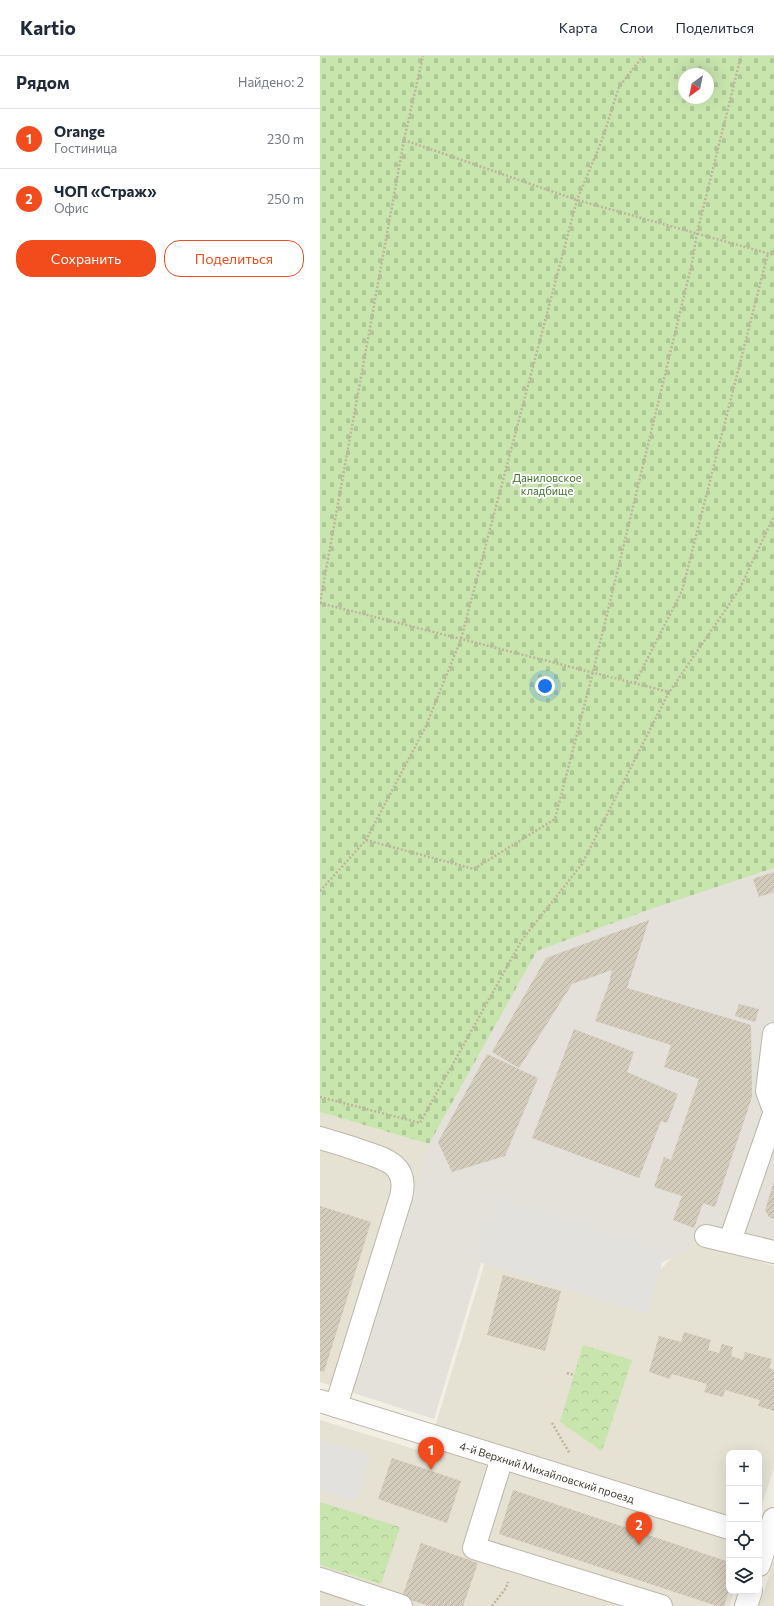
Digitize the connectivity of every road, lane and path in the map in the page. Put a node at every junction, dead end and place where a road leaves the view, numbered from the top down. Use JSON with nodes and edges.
{"nodes":[{"id":1,"x":423,"y":56,"type":"edge"},
{"id":2,"x":643,"y":56,"type":"edge"},
{"id":3,"x":742,"y":56,"type":"edge"},
{"id":4,"x":404,"y":140,"type":"junction"},
{"id":5,"x":577,"y":200,"type":"junction"},
{"id":6,"x":697,"y":232,"type":"junction"},
{"id":7,"x":768,"y":253,"type":"junction"},
{"id":8,"x":774,"y":255,"type":"edge"},
{"id":9,"x":774,"y":516,"type":"edge"},
{"id":10,"x":320,"y":603,"type":"edge"},
{"id":11,"x":461,"y":639,"type":"junction"},
{"id":12,"x":592,"y":672,"type":"junction"},
{"id":13,"x":635,"y":683,"type":"junction"},
{"id":14,"x":669,"y":692,"type":"junction"},
{"id":15,"x":366,"y":840,"type":"junction"},
{"id":16,"x":320,"y":891,"type":"edge"},
{"id":17,"x":774,"y":1034,"type":"edge"},
{"id":18,"x":320,"y":1097,"type":"edge"},
{"id":19,"x":772,"y":1099,"type":"edge"},
{"id":20,"x":774,"y":1114,"type":"edge"},
{"id":21,"x":320,"y":1138,"type":"edge"},
{"id":22,"x":706,"y":1236,"type":"dead end"},
{"id":23,"x":730,"y":1240,"type":"junction"},
{"id":24,"x":774,"y":1252,"type":"edge"},
{"id":25,"x":567,"y":1373,"type":"dead end"},
{"id":26,"x":574,"y":1375,"type":"dead end"},
{"id":27,"x":328,"y":1403,"type":"edge"},
{"id":28,"x":552,"y":1423,"type":"dead end"},
{"id":29,"x":570,"y":1455,"type":"dead end"},
{"id":30,"x":502,"y":1458,"type":"junction"},
{"id":31,"x":774,"y":1519,"type":"edge"},
{"id":32,"x":726,"y":1527,"type":"edge"},
{"id":33,"x":767,"y":1540,"type":"edge"},
{"id":34,"x":761,"y":1558,"type":"edge"},
{"id":35,"x":515,"y":1561,"type":"junction"},
{"id":36,"x":320,"y":1580,"type":"edge"},
{"id":37,"x":750,"y":1594,"type":"edge"},
{"id":38,"x":401,"y":1606,"type":"edge"},
{"id":39,"x":492,"y":1606,"type":"edge"},
{"id":40,"x":661,"y":1606,"type":"edge"},
{"id":41,"x":746,"y":1606,"type":"edge"}],
"edges":[{"from":1,"to":4,"type":"path"},
{"from":2,"to":5,"type":"path"},
{"from":3,"to":6,"type":"path"},
{"from":4,"to":5,"type":"path"},
{"from":4,"to":10,"type":"path"},
{"from":5,"to":6,"type":"path"},
{"from":5,"to":11,"type":"path"},
{"from":6,"to":7,"type":"path"},
{"from":6,"to":12,"type":"path"},
{"from":7,"to":8,"type":"path"},
{"from":7,"to":13,"type":"path"},
{"from":9,"to":14,"type":"path"},
{"from":10,"to":11,"type":"path"},
{"from":11,"to":12,"type":"path"},
{"from":11,"to":15,"type":"path"},
{"from":12,"to":13,"type":"path"},
{"from":12,"to":15,"type":"path"},
{"from":13,"to":14,"type":"path"},
{"from":14,"to":18,"type":"path"},
{"from":15,"to":16,"type":"path"},
{"from":17,"to":19,"type":"street"},
{"from":20,"to":23,"type":"street"},
{"from":21,"to":27,"type":"street"},
{"from":22,"to":23,"type":"street"},
{"from":23,"to":24,"type":"street"},
{"from":25,"to":26,"type":"path"},
{"from":27,"to":30,"type":"street","name":"4-й Верхний Михайловский проезд"},
{"from":28,"to":29,"type":"path"},
{"from":30,"to":32,"type":"street","name":"4-й Верхний Михайловский проезд"},
{"from":30,"to":35,"type":"street"},
{"from":31,"to":33,"type":"street"},
{"from":33,"to":34,"type":"street"},
{"from":35,"to":39,"type":"path"},
{"from":35,"to":40,"type":"street"},
{"from":36,"to":38,"type":"street"},
{"from":37,"to":41,"type":"street"}]}
